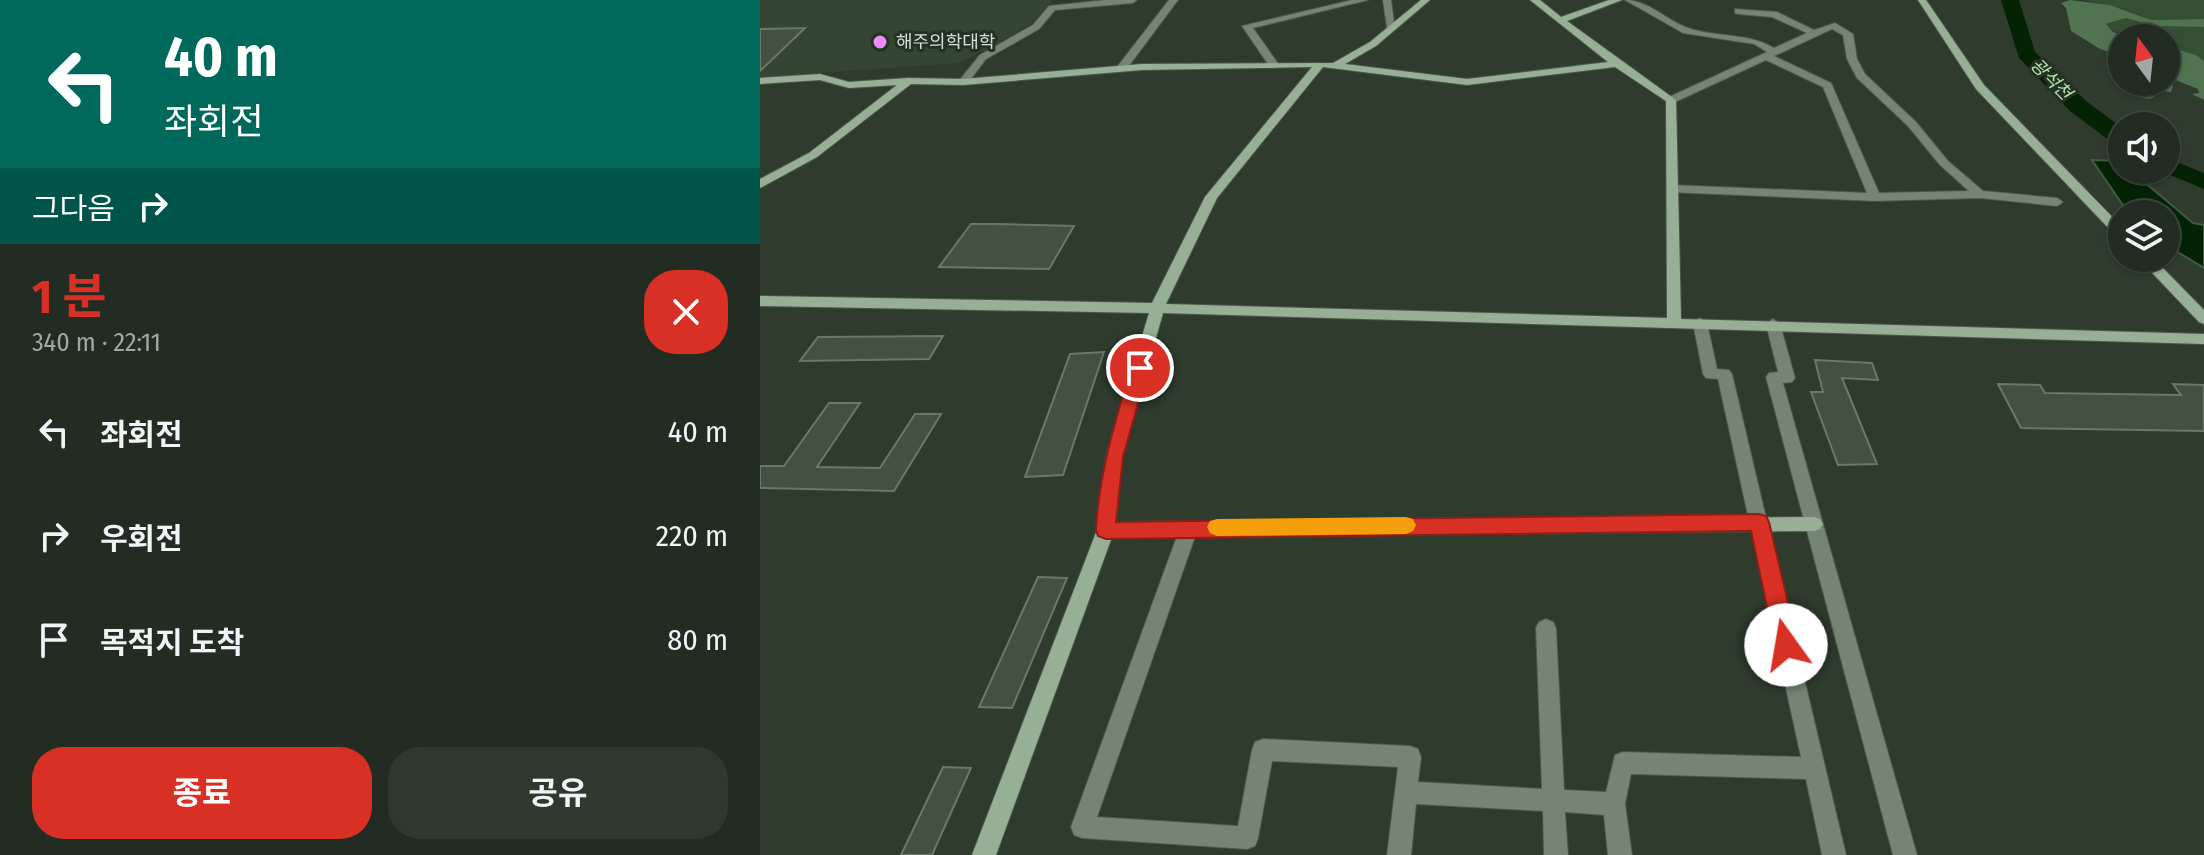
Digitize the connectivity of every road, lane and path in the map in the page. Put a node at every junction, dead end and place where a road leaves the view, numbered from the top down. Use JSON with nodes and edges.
{"nodes":[{"id":1,"x":1133,"y":0,"type":"edge"},
{"id":2,"x":1174,"y":0,"type":"edge"},
{"id":3,"x":1364,"y":0,"type":"edge"},
{"id":4,"x":1387,"y":0,"type":"edge"},
{"id":5,"x":1426,"y":0,"type":"edge"},
{"id":6,"x":1534,"y":0,"type":"edge"},
{"id":7,"x":1618,"y":0,"type":"edge"},
{"id":8,"x":1629,"y":0,"type":"edge"},
{"id":9,"x":1776,"y":0,"type":"edge"},
{"id":10,"x":1922,"y":0,"type":"edge"},
{"id":11,"x":1738,"y":11,"type":"dead end"},
{"id":12,"x":1774,"y":14,"type":"junction"},
{"id":13,"x":1560,"y":20,"type":"junction"},
{"id":14,"x":1392,"y":28,"type":"junction"},
{"id":15,"x":1814,"y":33,"type":"junction"},
{"id":16,"x":1770,"y":54,"type":"junction"},
{"id":17,"x":1617,"y":64,"type":"junction"},
{"id":18,"x":1274,"y":65,"type":"junction"},
{"id":19,"x":1327,"y":65,"type":"junction"},
{"id":20,"x":1121,"y":69,"type":"junction"},
{"id":21,"x":760,"y":81,"type":"edge"},
{"id":22,"x":908,"y":81,"type":"junction"},
{"id":23,"x":963,"y":82,"type":"junction"},
{"id":24,"x":1671,"y":100,"type":"junction"},
{"id":25,"x":760,"y":184,"type":"edge"},
{"id":26,"x":1672,"y":189,"type":"junction"},
{"id":27,"x":1980,"y":194,"type":"junction"},
{"id":28,"x":1875,"y":197,"type":"junction"},
{"id":29,"x":2057,"y":202,"type":"dead end"},
{"id":30,"x":2108,"y":220,"type":"edge"},
{"id":31,"x":2159,"y":272,"type":"edge"},
{"id":32,"x":760,"y":301,"type":"edge"},
{"id":33,"x":1157,"y":308,"type":"junction"},
{"id":34,"x":2204,"y":319,"type":"edge"},
{"id":35,"x":1674,"y":322,"type":"junction"},
{"id":36,"x":1700,"y":323,"type":"junction"},
{"id":37,"x":1773,"y":324,"type":"junction"},
{"id":38,"x":2204,"y":339,"type":"edge"},
{"id":39,"x":1759,"y":522,"type":"junction"},
{"id":40,"x":1814,"y":524,"type":"junction"},
{"id":41,"x":1189,"y":528,"type":"junction"},
{"id":42,"x":1106,"y":530,"type":"junction"},
{"id":43,"x":1546,"y":628,"type":"dead end"},
{"id":44,"x":1814,"y":768,"type":"junction"},
{"id":45,"x":1406,"y":792,"type":"junction"},
{"id":46,"x":1556,"y":801,"type":"junction"},
{"id":47,"x":1614,"y":804,"type":"junction"},
{"id":48,"x":984,"y":855,"type":"edge"},
{"id":49,"x":1399,"y":855,"type":"edge"},
{"id":50,"x":1556,"y":855,"type":"edge"},
{"id":51,"x":1620,"y":855,"type":"edge"},
{"id":52,"x":1834,"y":855,"type":"edge"},
{"id":53,"x":1905,"y":855,"type":"edge"}],
"edges":[{"from":1,"to":23,"type":"street"},
{"from":2,"to":20,"type":"street"},
{"from":3,"to":18,"type":"street"},
{"from":4,"to":14,"type":"street"},
{"from":5,"to":14,"type":"street"},
{"from":6,"to":13,"type":"street"},
{"from":7,"to":13,"type":"street"},
{"from":8,"to":16,"type":"street"},
{"from":9,"to":12,"type":"street"},
{"from":10,"to":30,"type":"street"},
{"from":11,"to":12,"type":"street"},
{"from":12,"to":15,"type":"street"},
{"from":13,"to":17,"type":"street"},
{"from":14,"to":19,"type":"street"},
{"from":15,"to":16,"type":"street"},
{"from":15,"to":27,"type":"street"},
{"from":16,"to":24,"type":"street"},
{"from":16,"to":28,"type":"street"},
{"from":17,"to":19,"type":"street"},
{"from":17,"to":24,"type":"street"},
{"from":18,"to":19,"type":"street"},
{"from":18,"to":20,"type":"street"},
{"from":19,"to":33,"type":"street"},
{"from":20,"to":23,"type":"street"},
{"from":21,"to":22,"type":"street"},
{"from":22,"to":23,"type":"street"},
{"from":22,"to":25,"type":"street"},
{"from":24,"to":26,"type":"street"},
{"from":26,"to":28,"type":"street"},
{"from":26,"to":35,"type":"street"},
{"from":27,"to":28,"type":"street"},
{"from":27,"to":29,"type":"street"},
{"from":31,"to":34,"type":"street"},
{"from":32,"to":33,"type":"street"},
{"from":33,"to":35,"type":"street"},
{"from":33,"to":42,"type":"street"},
{"from":35,"to":36,"type":"street"},
{"from":36,"to":37,"type":"street"},
{"from":36,"to":39,"type":"street"},
{"from":37,"to":38,"type":"street"},
{"from":37,"to":40,"type":"street"},
{"from":39,"to":40,"type":"street"},
{"from":39,"to":41,"type":"street"},
{"from":39,"to":44,"type":"street"},
{"from":40,"to":53,"type":"street"},
{"from":41,"to":42,"type":"street"},
{"from":41,"to":45,"type":"street"},
{"from":42,"to":48,"type":"street"},
{"from":43,"to":46,"type":"street"},
{"from":44,"to":47,"type":"street"},
{"from":44,"to":52,"type":"street"},
{"from":45,"to":46,"type":"street"},
{"from":45,"to":49,"type":"street"},
{"from":46,"to":47,"type":"street"},
{"from":46,"to":50,"type":"street"},
{"from":47,"to":51,"type":"street"}]}
